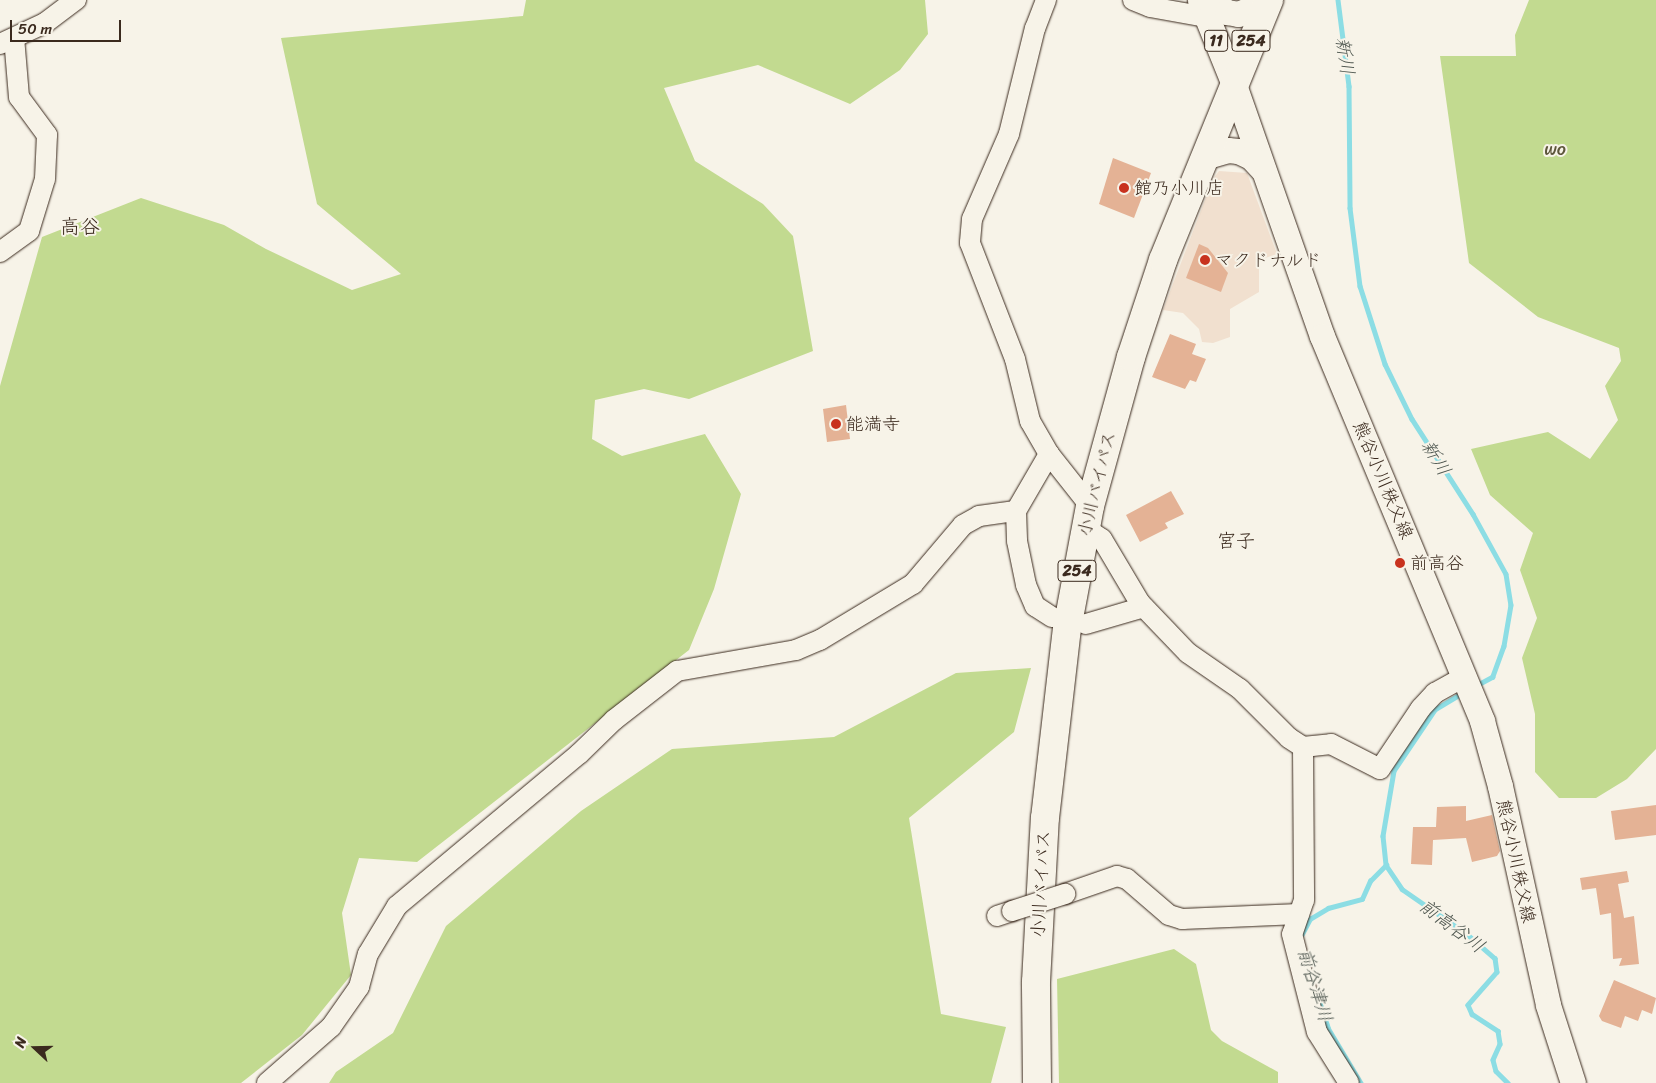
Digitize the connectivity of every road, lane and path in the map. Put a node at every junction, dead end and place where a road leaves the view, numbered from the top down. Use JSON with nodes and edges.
{"nodes":[{"id":1,"x":76,"y":0,"type":"edge"},
{"id":2,"x":1046,"y":0,"type":"edge"},
{"id":3,"x":1133,"y":0,"type":"edge"},
{"id":4,"x":1269,"y":1,"type":"edge"},
{"id":5,"x":1205,"y":6,"type":"edge"},
{"id":6,"x":7,"y":41,"type":"edge"},
{"id":7,"x":1233,"y":82,"type":"junction"},
{"id":8,"x":1204,"y":157,"type":"junction"},
{"id":9,"x":1262,"y":169,"type":"junction"},
{"id":10,"x":0,"y":252,"type":"edge"},
{"id":11,"x":1049,"y":454,"type":"junction"},
{"id":12,"x":1016,"y":511,"type":"junction"},
{"id":13,"x":1088,"y":517,"type":"junction"},
{"id":14,"x":1144,"y":607,"type":"junction"},
{"id":15,"x":1052,"y":617,"type":"dead end"},
{"id":16,"x":1086,"y":624,"type":"dead end"},
{"id":17,"x":1466,"y":676,"type":"junction"},
{"id":18,"x":1304,"y":747,"type":"junction"},
{"id":19,"x":1005,"y":914,"type":"dead end"},
{"id":20,"x":1299,"y":914,"type":"junction"},
{"id":21,"x":267,"y":1083,"type":"edge"},
{"id":22,"x":1037,"y":1083,"type":"edge"},
{"id":23,"x":1349,"y":1083,"type":"edge"},
{"id":24,"x":1573,"y":1083,"type":"edge"}],
"edges":[{"from":1,"to":6,"type":"street"},
{"from":2,"to":11,"type":"street"},
{"from":3,"to":5,"type":"street"},
{"from":4,"to":5,"type":"main road"},
{"from":4,"to":7,"type":"highway","name":"小川バイパス","number":"254"},
{"from":5,"to":7,"type":"main road","name":"熊谷小川秩父線","number":"11"},
{"from":6,"to":10,"type":"street"},
{"from":7,"to":8,"type":"highway","name":"小川バイパス","number":"254"},
{"from":7,"to":9,"type":"main road","name":"熊谷小川秩父線","number":"11"},
{"from":8,"to":9,"type":"main road"},
{"from":8,"to":13,"type":"highway","name":"小川バイパス","number":"254"},
{"from":9,"to":17,"type":"main road","name":"熊谷小川秩父線","number":"11"},
{"from":11,"to":12,"type":"street"},
{"from":11,"to":13,"type":"street"},
{"from":12,"to":15,"type":"street"},
{"from":12,"to":21,"type":"street"},
{"from":13,"to":14,"type":"street"},
{"from":13,"to":22,"type":"highway","name":"小川バイパス","number":"254"},
{"from":14,"to":16,"type":"street"},
{"from":14,"to":18,"type":"street"},
{"from":17,"to":18,"type":"street"},
{"from":17,"to":24,"type":"main road","name":"熊谷小川秩父線","number":"11"},
{"from":18,"to":20,"type":"street"},
{"from":19,"to":20,"type":"street","bridge":true},
{"from":20,"to":23,"type":"street"}]}
